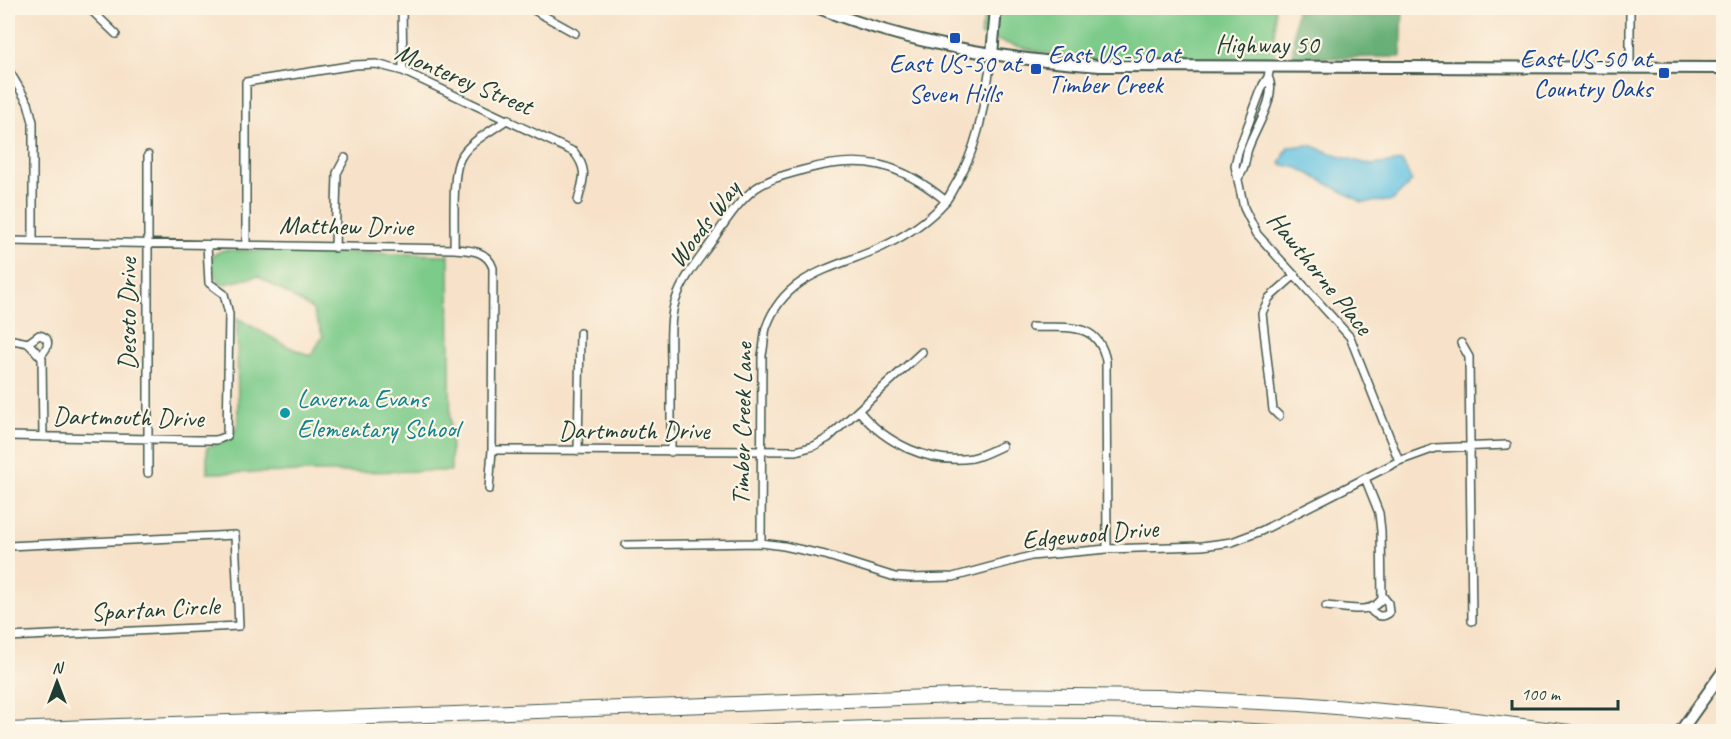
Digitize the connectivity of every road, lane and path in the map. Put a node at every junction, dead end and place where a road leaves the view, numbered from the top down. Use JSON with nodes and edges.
{"nodes":[{"id":1,"x":89,"y":8,"type":"edge"},
{"id":2,"x":402,"y":8,"type":"edge"},
{"id":3,"x":530,"y":8,"type":"edge"},
{"id":4,"x":819,"y":8,"type":"edge"},
{"id":5,"x":996,"y":8,"type":"edge"},
{"id":6,"x":1630,"y":8,"type":"edge"},
{"id":7,"x":575,"y":33,"type":"dead end"},
{"id":8,"x":116,"y":34,"type":"dead end"},
{"id":9,"x":992,"y":55,"type":"junction"},
{"id":10,"x":1630,"y":68,"type":"junction"},
{"id":11,"x":1724,"y":68,"type":"edge"},
{"id":12,"x":8,"y":69,"type":"edge"},
{"id":13,"x":403,"y":71,"type":"junction"},
{"id":14,"x":1269,"y":72,"type":"junction"},
{"id":15,"x":508,"y":119,"type":"junction"},
{"id":16,"x":148,"y":155,"type":"dead end"},
{"id":17,"x":345,"y":158,"type":"dead end"},
{"id":18,"x":578,"y":201,"type":"dead end"},
{"id":19,"x":946,"y":201,"type":"junction"},
{"id":20,"x":8,"y":241,"type":"edge"},
{"id":21,"x":33,"y":241,"type":"junction"},
{"id":22,"x":148,"y":243,"type":"junction"},
{"id":23,"x":207,"y":244,"type":"junction"},
{"id":24,"x":246,"y":245,"type":"junction"},
{"id":25,"x":334,"y":248,"type":"junction"},
{"id":26,"x":454,"y":249,"type":"junction"},
{"id":27,"x":1295,"y":274,"type":"junction"},
{"id":28,"x":1032,"y":327,"type":"dead end"},
{"id":29,"x":580,"y":333,"type":"dead end"},
{"id":30,"x":8,"y":339,"type":"edge"},
{"id":31,"x":28,"y":343,"type":"junction"},
{"id":32,"x":1461,"y":343,"type":"dead end"},
{"id":33,"x":922,"y":352,"type":"dead end"},
{"id":34,"x":40,"y":355,"type":"junction"},
{"id":35,"x":859,"y":411,"type":"junction"},
{"id":36,"x":1279,"y":416,"type":"dead end"},
{"id":37,"x":8,"y":436,"type":"edge"},
{"id":38,"x":43,"y":437,"type":"junction"},
{"id":39,"x":148,"y":439,"type":"junction"},
{"id":40,"x":1507,"y":445,"type":"dead end"},
{"id":41,"x":1002,"y":446,"type":"dead end"},
{"id":42,"x":1471,"y":446,"type":"junction"},
{"id":43,"x":492,"y":450,"type":"junction"},
{"id":44,"x":578,"y":451,"type":"junction"},
{"id":45,"x":671,"y":452,"type":"junction"},
{"id":46,"x":762,"y":452,"type":"junction"},
{"id":47,"x":1399,"y":461,"type":"junction"},
{"id":48,"x":148,"y":473,"type":"dead end"},
{"id":49,"x":1365,"y":478,"type":"junction"},
{"id":50,"x":489,"y":489,"type":"dead end"},
{"id":51,"x":761,"y":543,"type":"junction"},
{"id":52,"x":626,"y":545,"type":"dead end"},
{"id":53,"x":8,"y":546,"type":"edge"},
{"id":54,"x":1107,"y":549,"type":"junction"},
{"id":55,"x":1382,"y":595,"type":"junction"},
{"id":56,"x":1326,"y":606,"type":"dead end"},
{"id":57,"x":1370,"y":609,"type":"junction"},
{"id":58,"x":1472,"y":621,"type":"dead end"},
{"id":59,"x":8,"y":637,"type":"edge"},
{"id":60,"x":1724,"y":670,"type":"edge"},
{"id":61,"x":1051,"y":724,"type":"junction"},
{"id":62,"x":1683,"y":727,"type":"edge"},
{"id":63,"x":8,"y":730,"type":"edge"},
{"id":64,"x":751,"y":732,"type":"edge"},
{"id":65,"x":988,"y":732,"type":"edge"},
{"id":66,"x":1272,"y":732,"type":"edge"},
{"id":67,"x":1569,"y":732,"type":"edge"}],
"edges":[{"from":1,"to":8,"type":"street"},
{"from":2,"to":13,"type":"street"},
{"from":3,"to":7,"type":"street"},
{"from":4,"to":9,"type":"main road","name":"Highway 50"},
{"from":5,"to":9,"type":"main road"},
{"from":6,"to":10,"type":"street"},
{"from":9,"to":14,"type":"main road","name":"Highway 50"},
{"from":9,"to":19,"type":"street","name":"Timber Creek Lane"},
{"from":10,"to":11,"type":"main road","name":"Highway 50"},
{"from":10,"to":14,"type":"main road","name":"Highway 50"},
{"from":12,"to":21,"type":"street"},
{"from":13,"to":15,"type":"street","name":"Monterey Street"},
{"from":13,"to":24,"type":"street","name":"Monterey Street"},
{"from":14,"to":27,"type":"street","name":"Hawthorne Place"},
{"from":15,"to":18,"type":"street","name":"Monterey Street"},
{"from":15,"to":26,"type":"street"},
{"from":16,"to":22,"type":"street","name":"Desoto Drive"},
{"from":17,"to":25,"type":"street"},
{"from":19,"to":45,"type":"street","name":"Woods Way"},
{"from":19,"to":46,"type":"street","name":"Timber Creek Lane"},
{"from":20,"to":21,"type":"street","name":"Matthew Drive"},
{"from":21,"to":22,"type":"street","name":"Matthew Drive"},
{"from":22,"to":23,"type":"street","name":"Matthew Drive"},
{"from":22,"to":39,"type":"street","name":"Desoto Drive"},
{"from":23,"to":24,"type":"street","name":"Matthew Drive"},
{"from":23,"to":39,"type":"street","name":"Dartmouth Drive"},
{"from":24,"to":25,"type":"street","name":"Matthew Drive"},
{"from":25,"to":26,"type":"street","name":"Matthew Drive"},
{"from":26,"to":43,"type":"street","name":"Matthew Drive"},
{"from":27,"to":36,"type":"street"},
{"from":27,"to":47,"type":"street","name":"Hawthorne Place"},
{"from":28,"to":54,"type":"street"},
{"from":29,"to":44,"type":"street"},
{"from":30,"to":31,"type":"street"},
{"from":31,"to":34,"type":"street"},
{"from":31,"to":34,"type":"street"},
{"from":32,"to":42,"type":"street"},
{"from":33,"to":35,"type":"street","name":"Dartmouth Drive"},
{"from":34,"to":38,"type":"street"},
{"from":35,"to":41,"type":"street"},
{"from":35,"to":46,"type":"street","name":"Dartmouth Drive"},
{"from":37,"to":38,"type":"street","name":"Dartmouth Drive"},
{"from":38,"to":39,"type":"street","name":"Dartmouth Drive"},
{"from":39,"to":48,"type":"street","name":"Desoto Drive"},
{"from":40,"to":42,"type":"street","name":"Edgewood Drive"},
{"from":42,"to":47,"type":"street","name":"Edgewood Drive"},
{"from":42,"to":58,"type":"street"},
{"from":43,"to":44,"type":"street","name":"Dartmouth Drive"},
{"from":43,"to":50,"type":"street"},
{"from":44,"to":45,"type":"street","name":"Dartmouth Drive"},
{"from":45,"to":46,"type":"street","name":"Dartmouth Drive"},
{"from":46,"to":51,"type":"street","name":"Timber Creek Lane"},
{"from":47,"to":49,"type":"street","name":"Edgewood Drive"},
{"from":49,"to":54,"type":"street","name":"Edgewood Drive"},
{"from":49,"to":55,"type":"street"},
{"from":51,"to":52,"type":"street","name":"Edgewood Drive"},
{"from":51,"to":54,"type":"street","name":"Edgewood Drive"},
{"from":53,"to":59,"type":"street","name":"Spartan Circle"},
{"from":55,"to":57,"type":"street"},
{"from":55,"to":57,"type":"street"},
{"from":56,"to":57,"type":"street"},
{"from":60,"to":62,"type":"main road"},
{"from":61,"to":64,"type":"highway"},
{"from":61,"to":65,"type":"highway"},
{"from":61,"to":66,"type":"highway"},
{"from":63,"to":67,"type":"highway"}]}
